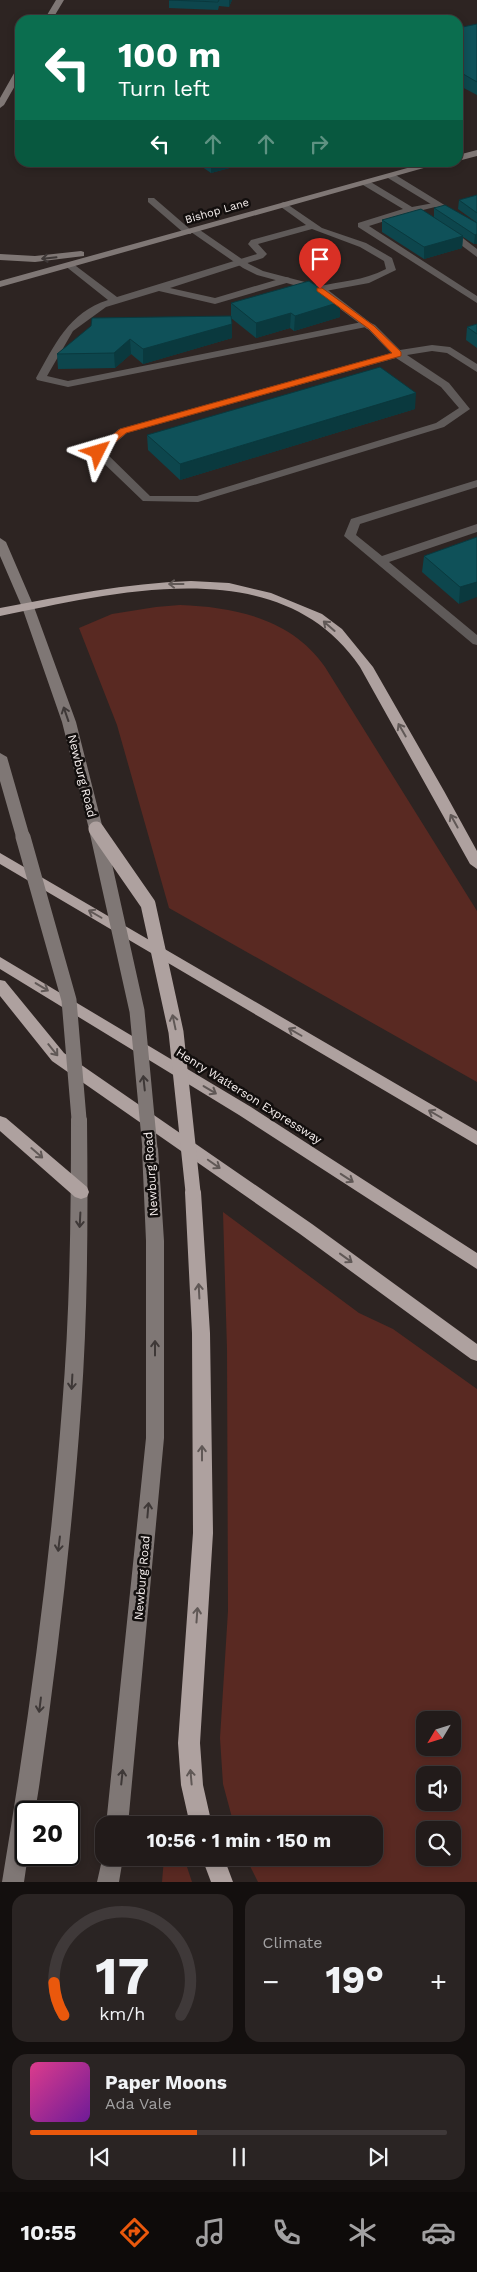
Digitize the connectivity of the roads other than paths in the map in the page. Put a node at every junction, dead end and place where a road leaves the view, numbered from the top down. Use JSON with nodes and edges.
{"nodes":[{"id":1,"x":60,"y":0,"type":"edge"},
{"id":2,"x":51,"y":15,"type":"edge"},
{"id":3,"x":15,"y":79,"type":"edge"},
{"id":4,"x":0,"y":105,"type":"edge"},
{"id":5,"x":477,"y":153,"type":"edge"},
{"id":6,"x":463,"y":157,"type":"edge"},
{"id":7,"x":423,"y":167,"type":"edge"},
{"id":8,"x":391,"y":176,"type":"junction"},
{"id":9,"x":366,"y":183,"type":"junction"},
{"id":10,"x":151,"y":200,"type":"dead end"},
{"id":11,"x":436,"y":204,"type":"junction"},
{"id":12,"x":284,"y":205,"type":"junction"},
{"id":13,"x":411,"y":210,"type":"junction"},
{"id":14,"x":313,"y":226,"type":"junction"},
{"id":15,"x":477,"y":229,"type":"edge"},
{"id":16,"x":191,"y":231,"type":"junction"},
{"id":17,"x":133,"y":249,"type":"junction"},
{"id":18,"x":477,"y":254,"type":"edge"},
{"id":19,"x":0,"y":257,"type":"edge"},
{"id":20,"x":240,"y":262,"type":"junction"},
{"id":21,"x":69,"y":265,"type":"junction"},
{"id":22,"x":286,"y":280,"type":"junction"},
{"id":23,"x":0,"y":284,"type":"edge"},
{"id":24,"x":159,"y":288,"type":"junction"},
{"id":25,"x":320,"y":289,"type":"junction"},
{"id":26,"x":477,"y":300,"type":"edge"},
{"id":27,"x":115,"y":301,"type":"junction"},
{"id":28,"x":369,"y":326,"type":"junction"},
{"id":29,"x":398,"y":354,"type":"junction"},
{"id":30,"x":477,"y":369,"type":"edge"},
{"id":31,"x":477,"y":483,"type":"edge"},
{"id":32,"x":477,"y":528,"type":"edge"},
{"id":33,"x":0,"y":542,"type":"edge"},
{"id":34,"x":380,"y":560,"type":"junction"},
{"id":35,"x":28,"y":607,"type":"junction"},
{"id":36,"x":0,"y":612,"type":"edge"},
{"id":37,"x":477,"y":641,"type":"edge"},
{"id":38,"x":0,"y":758,"type":"edge"},
{"id":39,"x":96,"y":829,"type":"junction"},
{"id":40,"x":0,"y":858,"type":"edge"},
{"id":41,"x":477,"y":864,"type":"edge"},
{"id":42,"x":0,"y":962,"type":"edge"},
{"id":43,"x":0,"y":985,"type":"edge"},
{"id":44,"x":0,"y":1122,"type":"edge"},
{"id":45,"x":477,"y":1139,"type":"edge"},
{"id":46,"x":81,"y":1192,"type":"junction"},
{"id":47,"x":477,"y":1262,"type":"edge"},
{"id":48,"x":477,"y":1354,"type":"edge"},
{"id":49,"x":118,"y":1816,"type":"edge"},
{"id":50,"x":199,"y":1816,"type":"edge"},
{"id":51,"x":111,"y":1866,"type":"edge"},
{"id":52,"x":216,"y":1866,"type":"edge"},
{"id":53,"x":14,"y":1882,"type":"edge"},
{"id":54,"x":108,"y":1882,"type":"edge"},
{"id":55,"x":222,"y":1882,"type":"edge"}],
"edges":[{"from":1,"to":2,"type":"main road"},
{"from":3,"to":4,"type":"main road"},
{"from":5,"to":6,"type":"main road"},
{"from":7,"to":8,"type":"main road","name":"Bishop Lane"},
{"from":8,"to":9,"type":"main road","name":"Bishop Lane"},
{"from":8,"to":11,"type":"street"},
{"from":9,"to":12,"type":"main road","name":"Bishop Lane"},
{"from":9,"to":13,"type":"street"},
{"from":10,"to":16,"type":"street"},
{"from":11,"to":13,"type":"street"},
{"from":11,"to":15,"type":"street"},
{"from":12,"to":14,"type":"street"},
{"from":12,"to":16,"type":"main road","name":"Bishop Lane"},
{"from":13,"to":18,"type":"street"},
{"from":13,"to":26,"type":"street"},
{"from":14,"to":20,"type":"street"},
{"from":14,"to":25,"type":"street"},
{"from":16,"to":17,"type":"main road","name":"Bishop Lane"},
{"from":16,"to":20,"type":"street"},
{"from":17,"to":19,"type":"main road","one_way":true},
{"from":17,"to":21,"type":"main road","name":"Bishop Lane"},
{"from":20,"to":22,"type":"street"},
{"from":20,"to":24,"type":"street"},
{"from":21,"to":23,"type":"main road","name":"Bishop Lane"},
{"from":21,"to":27,"type":"street"},
{"from":22,"to":24,"type":"street"},
{"from":22,"to":25,"type":"street"},
{"from":24,"to":27,"type":"street"},
{"from":25,"to":28,"type":"street"},
{"from":27,"to":28,"type":"street"},
{"from":28,"to":29,"type":"street"},
{"from":29,"to":29,"type":"street"},
{"from":29,"to":30,"type":"street"},
{"from":31,"to":34,"type":"street"},
{"from":32,"to":34,"type":"street"},
{"from":33,"to":35,"type":"main road","name":"Newburg Road"},
{"from":34,"to":37,"type":"street"},
{"from":35,"to":36,"type":"highway"},
{"from":39,"to":35,"type":"main road","name":"Newburg Road","one_way":true},
{"from":41,"to":35,"type":"highway","one_way":true},
{"from":38,"to":46,"type":"main road","bridge":true},
{"from":49,"to":39,"type":"main road","name":"Newburg Road","one_way":true,"bridge":true},
{"from":50,"to":39,"type":"highway","one_way":true,"bridge":true},
{"from":45,"to":40,"type":"highway","one_way":true},
{"from":42,"to":47,"type":"highway","name":"Henry Watterson Expressway","one_way":true},
{"from":43,"to":48,"type":"highway","one_way":true},
{"from":44,"to":46,"type":"highway","one_way":true},
{"from":46,"to":53,"type":"main road","one_way":true},
{"from":51,"to":54,"type":"main road"},
{"from":52,"to":55,"type":"highway"}]}
